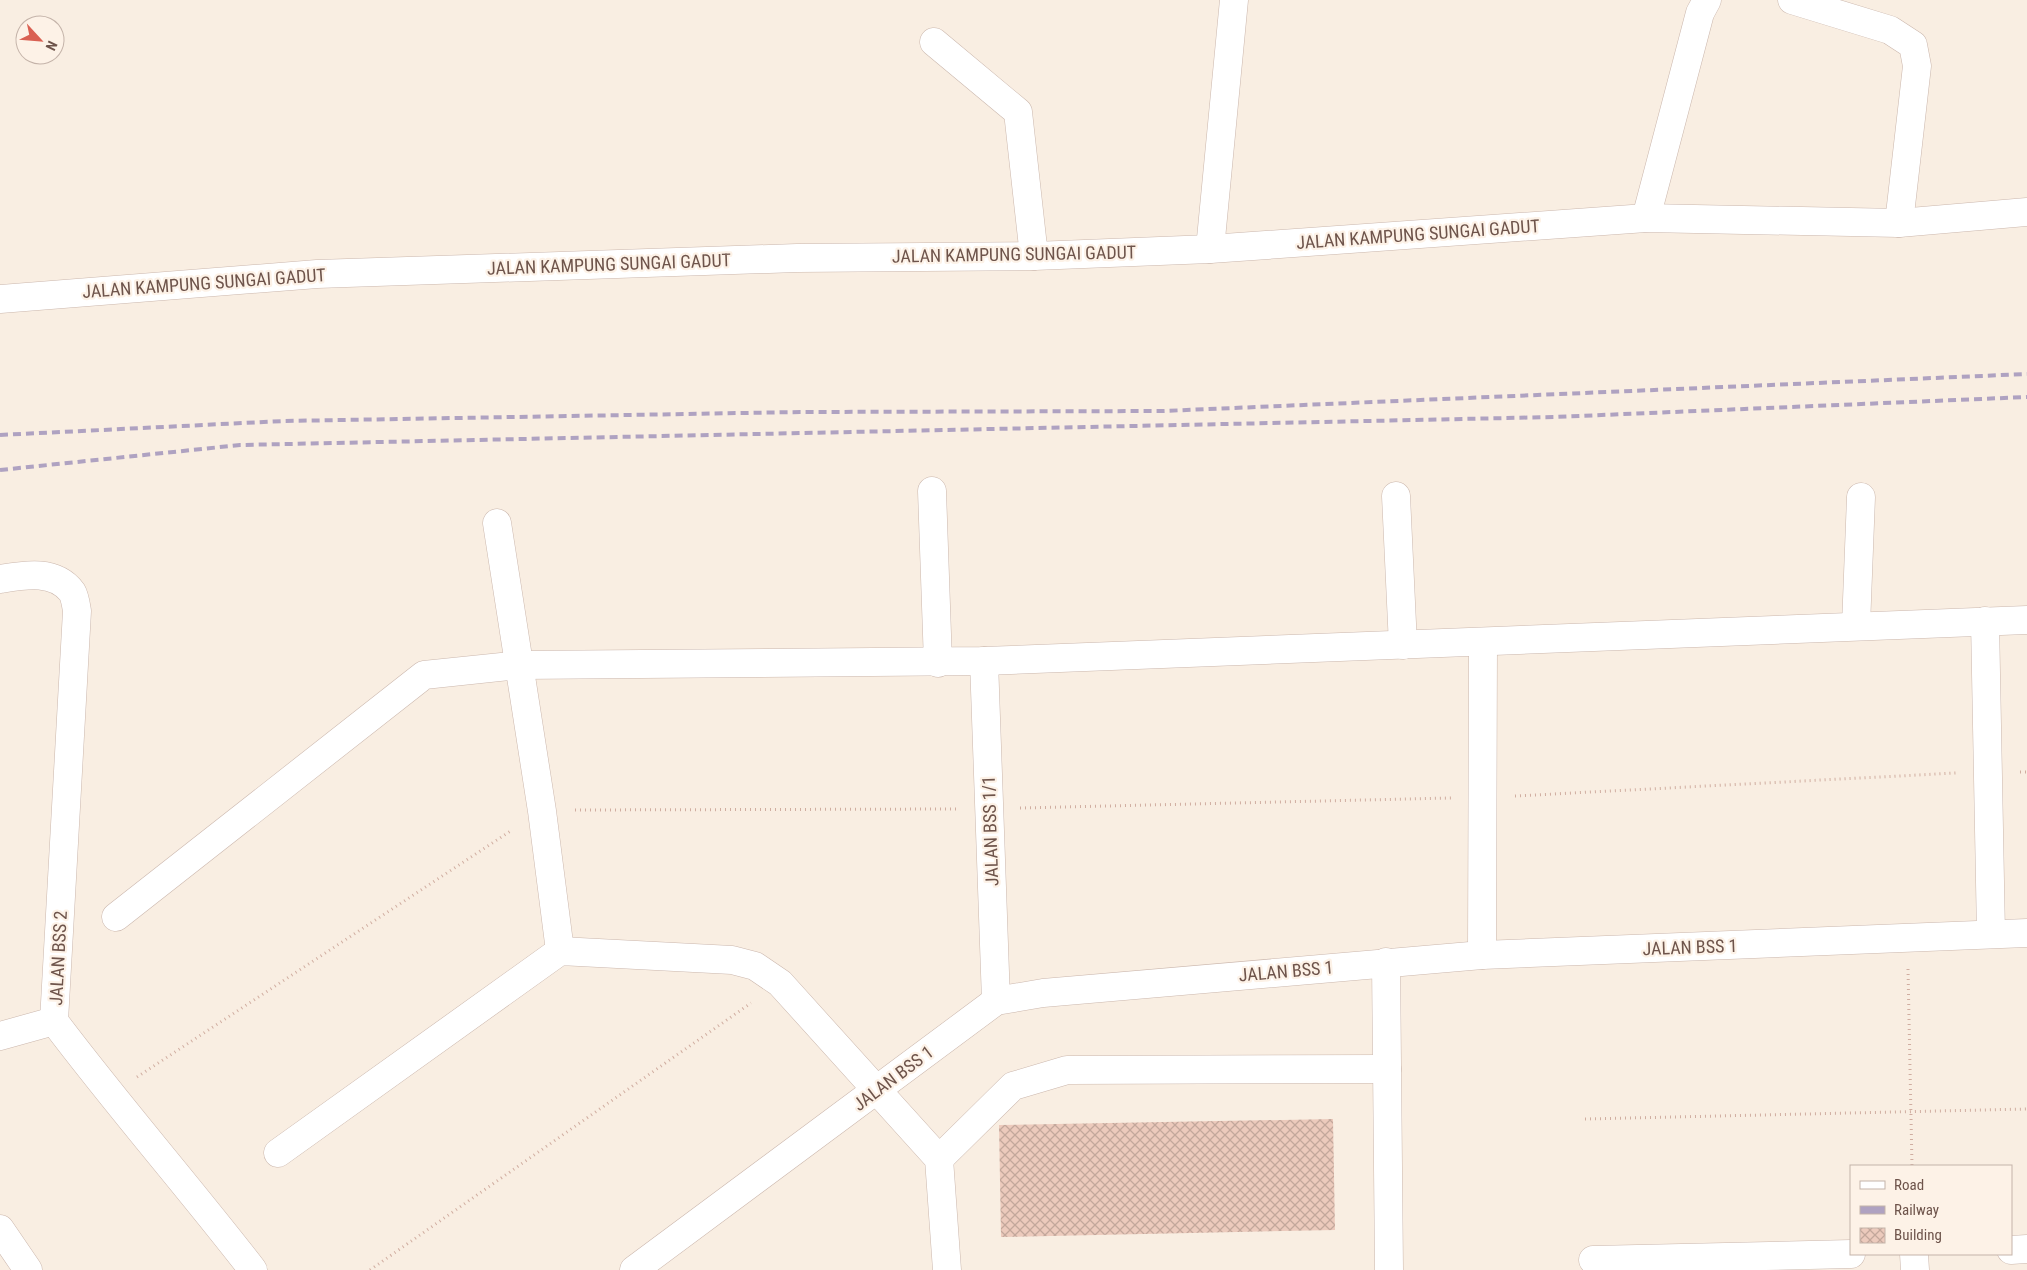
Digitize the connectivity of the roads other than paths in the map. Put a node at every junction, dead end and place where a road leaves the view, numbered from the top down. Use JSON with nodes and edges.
{"nodes":[{"id":1,"x":1234,"y":0,"type":"edge"},
{"id":2,"x":1707,"y":0,"type":"edge"},
{"id":3,"x":1792,"y":0,"type":"edge"},
{"id":4,"x":934,"y":42,"type":"dead end"},
{"id":5,"x":2027,"y":212,"type":"edge"},
{"id":6,"x":1646,"y":218,"type":"junction"},
{"id":7,"x":1899,"y":223,"type":"junction"},
{"id":8,"x":1210,"y":248,"type":"junction"},
{"id":9,"x":1034,"y":256,"type":"junction"},
{"id":10,"x":0,"y":299,"type":"edge"},
{"id":11,"x":932,"y":491,"type":"dead end"},
{"id":12,"x":1396,"y":496,"type":"dead end"},
{"id":13,"x":1861,"y":497,"type":"dead end"},
{"id":14,"x":497,"y":523,"type":"dead end"},
{"id":15,"x":0,"y":579,"type":"edge"},
{"id":16,"x":2027,"y":620,"type":"edge"},
{"id":17,"x":1986,"y":621,"type":"junction"},
{"id":18,"x":1856,"y":626,"type":"junction"},
{"id":19,"x":1483,"y":642,"type":"junction"},
{"id":20,"x":1403,"y":645,"type":"junction"},
{"id":21,"x":984,"y":662,"type":"junction"},
{"id":22,"x":938,"y":663,"type":"junction"},
{"id":23,"x":520,"y":665,"type":"junction"},
{"id":24,"x":116,"y":917,"type":"dead end"},
{"id":25,"x":2027,"y":933,"type":"edge"},
{"id":26,"x":1990,"y":934,"type":"junction"},
{"id":27,"x":560,"y":951,"type":"junction"},
{"id":28,"x":1482,"y":955,"type":"junction"},
{"id":29,"x":1386,"y":962,"type":"junction"},
{"id":30,"x":996,"y":1001,"type":"junction"},
{"id":31,"x":54,"y":1021,"type":"junction"},
{"id":32,"x":0,"y":1036,"type":"edge"},
{"id":33,"x":1387,"y":1070,"type":"junction"},
{"id":34,"x":876,"y":1090,"type":"junction"},
{"id":35,"x":278,"y":1153,"type":"dead end"},
{"id":36,"x":939,"y":1159,"type":"junction"},
{"id":37,"x":0,"y":1229,"type":"edge"},
{"id":38,"x":2027,"y":1249,"type":"edge"},
{"id":39,"x":2012,"y":1250,"type":"edge"},
{"id":40,"x":1850,"y":1254,"type":"edge"},
{"id":41,"x":1914,"y":1255,"type":"edge"},
{"id":42,"x":1593,"y":1260,"type":"dead end"},
{"id":43,"x":28,"y":1270,"type":"edge"},
{"id":44,"x":253,"y":1270,"type":"edge"},
{"id":45,"x":634,"y":1270,"type":"edge"},
{"id":46,"x":947,"y":1270,"type":"edge"},
{"id":47,"x":1389,"y":1270,"type":"edge"},
{"id":48,"x":1915,"y":1270,"type":"edge"}],
"edges":[{"from":1,"to":8,"type":"street"},
{"from":2,"to":6,"type":"street"},
{"from":3,"to":7,"type":"street"},
{"from":4,"to":9,"type":"street"},
{"from":5,"to":7,"type":"street","name":"JALAN KAMPUNG SUNGAI GADUT"},
{"from":6,"to":7,"type":"street","name":"JALAN KAMPUNG SUNGAI GADUT"},
{"from":6,"to":8,"type":"street","name":"JALAN KAMPUNG SUNGAI GADUT"},
{"from":8,"to":9,"type":"street","name":"JALAN KAMPUNG SUNGAI GADUT"},
{"from":9,"to":10,"type":"street","name":"JALAN KAMPUNG SUNGAI GADUT"},
{"from":11,"to":22,"type":"street"},
{"from":12,"to":20,"type":"street"},
{"from":13,"to":18,"type":"street"},
{"from":14,"to":23,"type":"street"},
{"from":15,"to":31,"type":"street","name":"JALAN BSS 2"},
{"from":16,"to":17,"type":"street"},
{"from":17,"to":18,"type":"street"},
{"from":17,"to":26,"type":"street"},
{"from":18,"to":19,"type":"street"},
{"from":19,"to":20,"type":"street"},
{"from":19,"to":28,"type":"street"},
{"from":20,"to":21,"type":"street"},
{"from":21,"to":22,"type":"street"},
{"from":21,"to":30,"type":"street","name":"JALAN BSS 1/1"},
{"from":22,"to":23,"type":"street"},
{"from":23,"to":24,"type":"street"},
{"from":23,"to":27,"type":"street"},
{"from":25,"to":26,"type":"street","name":"JALAN BSS 1"},
{"from":26,"to":28,"type":"street","name":"JALAN BSS 1"},
{"from":27,"to":34,"type":"street"},
{"from":27,"to":35,"type":"street"},
{"from":28,"to":29,"type":"street","name":"JALAN BSS 1"},
{"from":29,"to":30,"type":"street","name":"JALAN BSS 1"},
{"from":29,"to":33,"type":"street"},
{"from":30,"to":34,"type":"street","name":"JALAN BSS 1"},
{"from":31,"to":32,"type":"street"},
{"from":31,"to":44,"type":"street","name":"JALAN BSS 2"},
{"from":33,"to":36,"type":"street"},
{"from":33,"to":47,"type":"street"},
{"from":34,"to":36,"type":"street"},
{"from":34,"to":45,"type":"street","name":"JALAN BSS 1"},
{"from":36,"to":46,"type":"street"},
{"from":37,"to":43,"type":"street"},
{"from":38,"to":39,"type":"street"},
{"from":40,"to":42,"type":"street"},
{"from":41,"to":48,"type":"street"}]}
